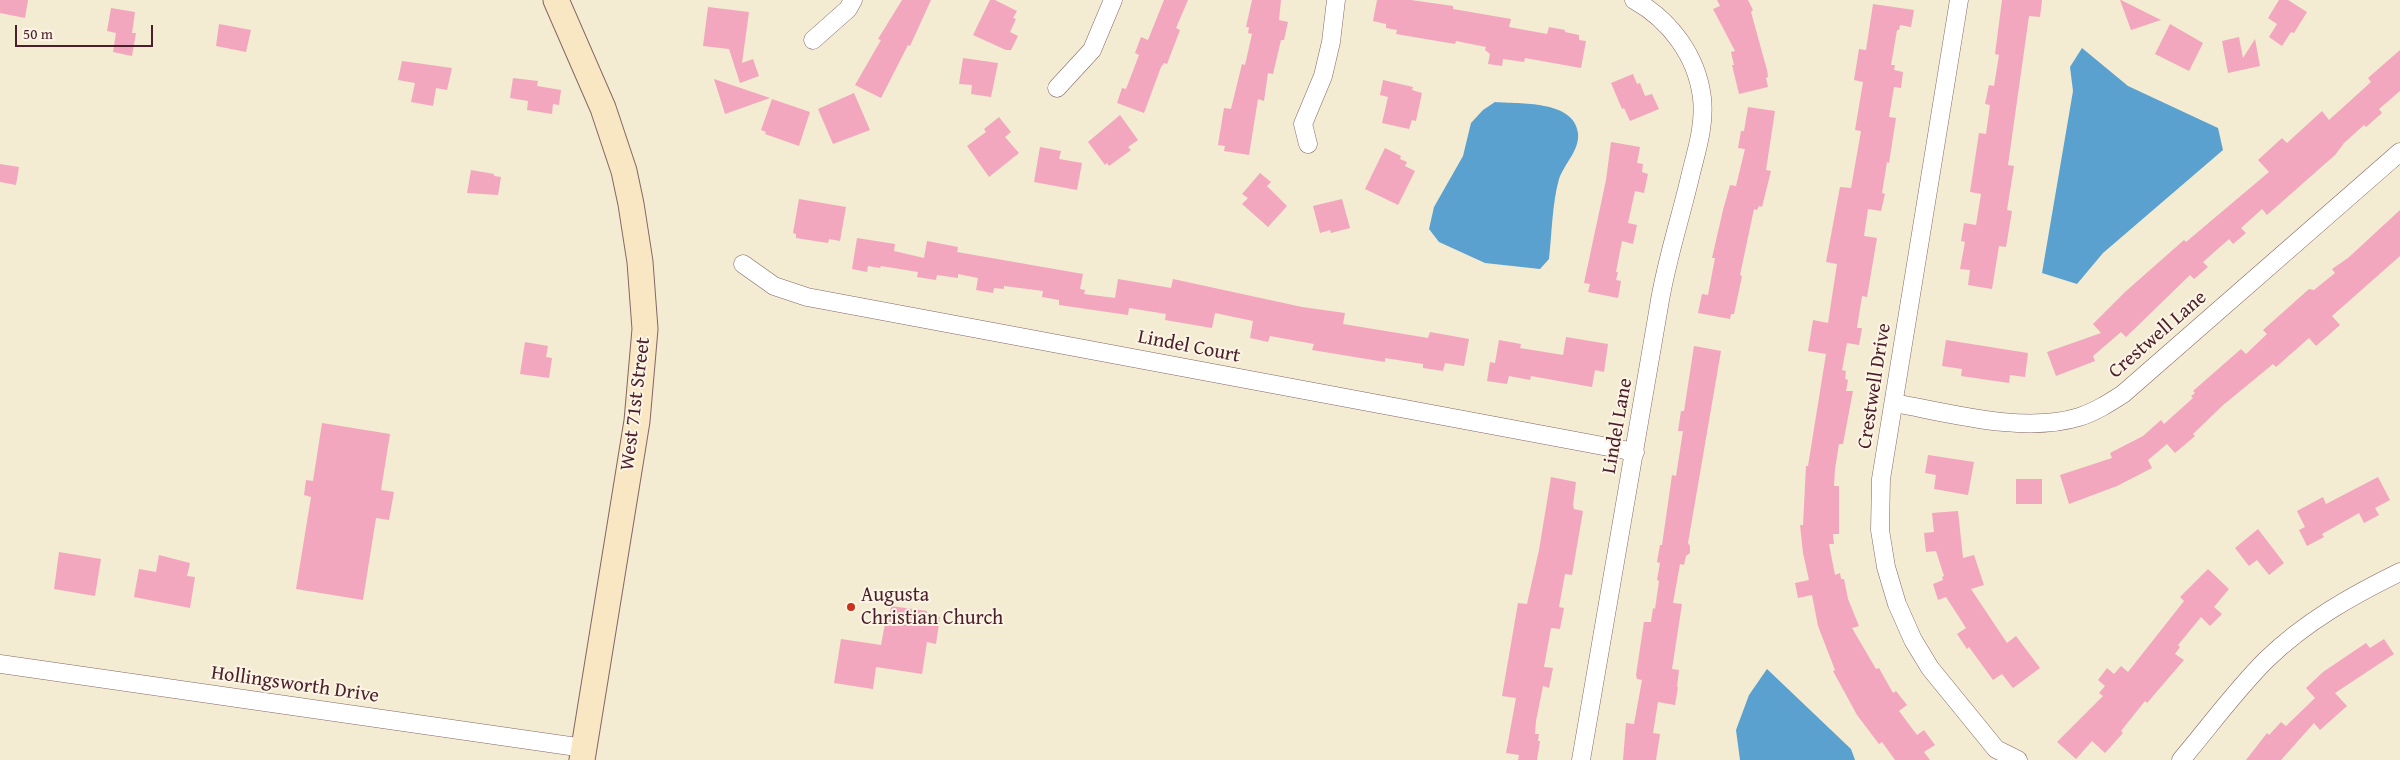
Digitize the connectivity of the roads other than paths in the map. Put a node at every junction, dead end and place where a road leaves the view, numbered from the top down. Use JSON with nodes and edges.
{"nodes":[{"id":1,"x":556,"y":0,"type":"edge"},
{"id":2,"x":853,"y":0,"type":"edge"},
{"id":3,"x":1113,"y":0,"type":"edge"},
{"id":4,"x":1336,"y":0,"type":"edge"},
{"id":5,"x":1634,"y":0,"type":"edge"},
{"id":6,"x":1960,"y":0,"type":"edge"},
{"id":7,"x":813,"y":40,"type":"dead end"},
{"id":8,"x":1057,"y":88,"type":"dead end"},
{"id":9,"x":1308,"y":144,"type":"dead end"},
{"id":10,"x":2400,"y":152,"type":"edge"},
{"id":11,"x":743,"y":264,"type":"dead end"},
{"id":12,"x":1894,"y":404,"type":"junction"},
{"id":13,"x":1635,"y":452,"type":"junction"},
{"id":14,"x":2400,"y":572,"type":"edge"},
{"id":15,"x":0,"y":664,"type":"edge"},
{"id":16,"x":583,"y":754,"type":"edge"},
{"id":17,"x":1996,"y":754,"type":"edge"},
{"id":18,"x":1581,"y":760,"type":"edge"},
{"id":19,"x":2018,"y":760,"type":"edge"},
{"id":20,"x":2181,"y":760,"type":"edge"}],
"edges":[{"from":1,"to":16,"type":"main road","name":"West 71st Street"},
{"from":2,"to":7,"type":"street"},
{"from":3,"to":8,"type":"street"},
{"from":4,"to":9,"type":"street"},
{"from":5,"to":13,"type":"street","name":"Lindel Lane"},
{"from":6,"to":12,"type":"street","name":"Crestwell Drive"},
{"from":10,"to":12,"type":"street","name":"Crestwell Lane"},
{"from":11,"to":13,"type":"street","name":"Lindel Court"},
{"from":12,"to":17,"type":"street","name":"Crestwell Drive"},
{"from":13,"to":18,"type":"street","name":"Lindel Lane"},
{"from":14,"to":20,"type":"street"},
{"from":15,"to":16,"type":"street","name":"Hollingsworth Drive"},
{"from":17,"to":19,"type":"street","name":"Crestwell Drive"}]}
